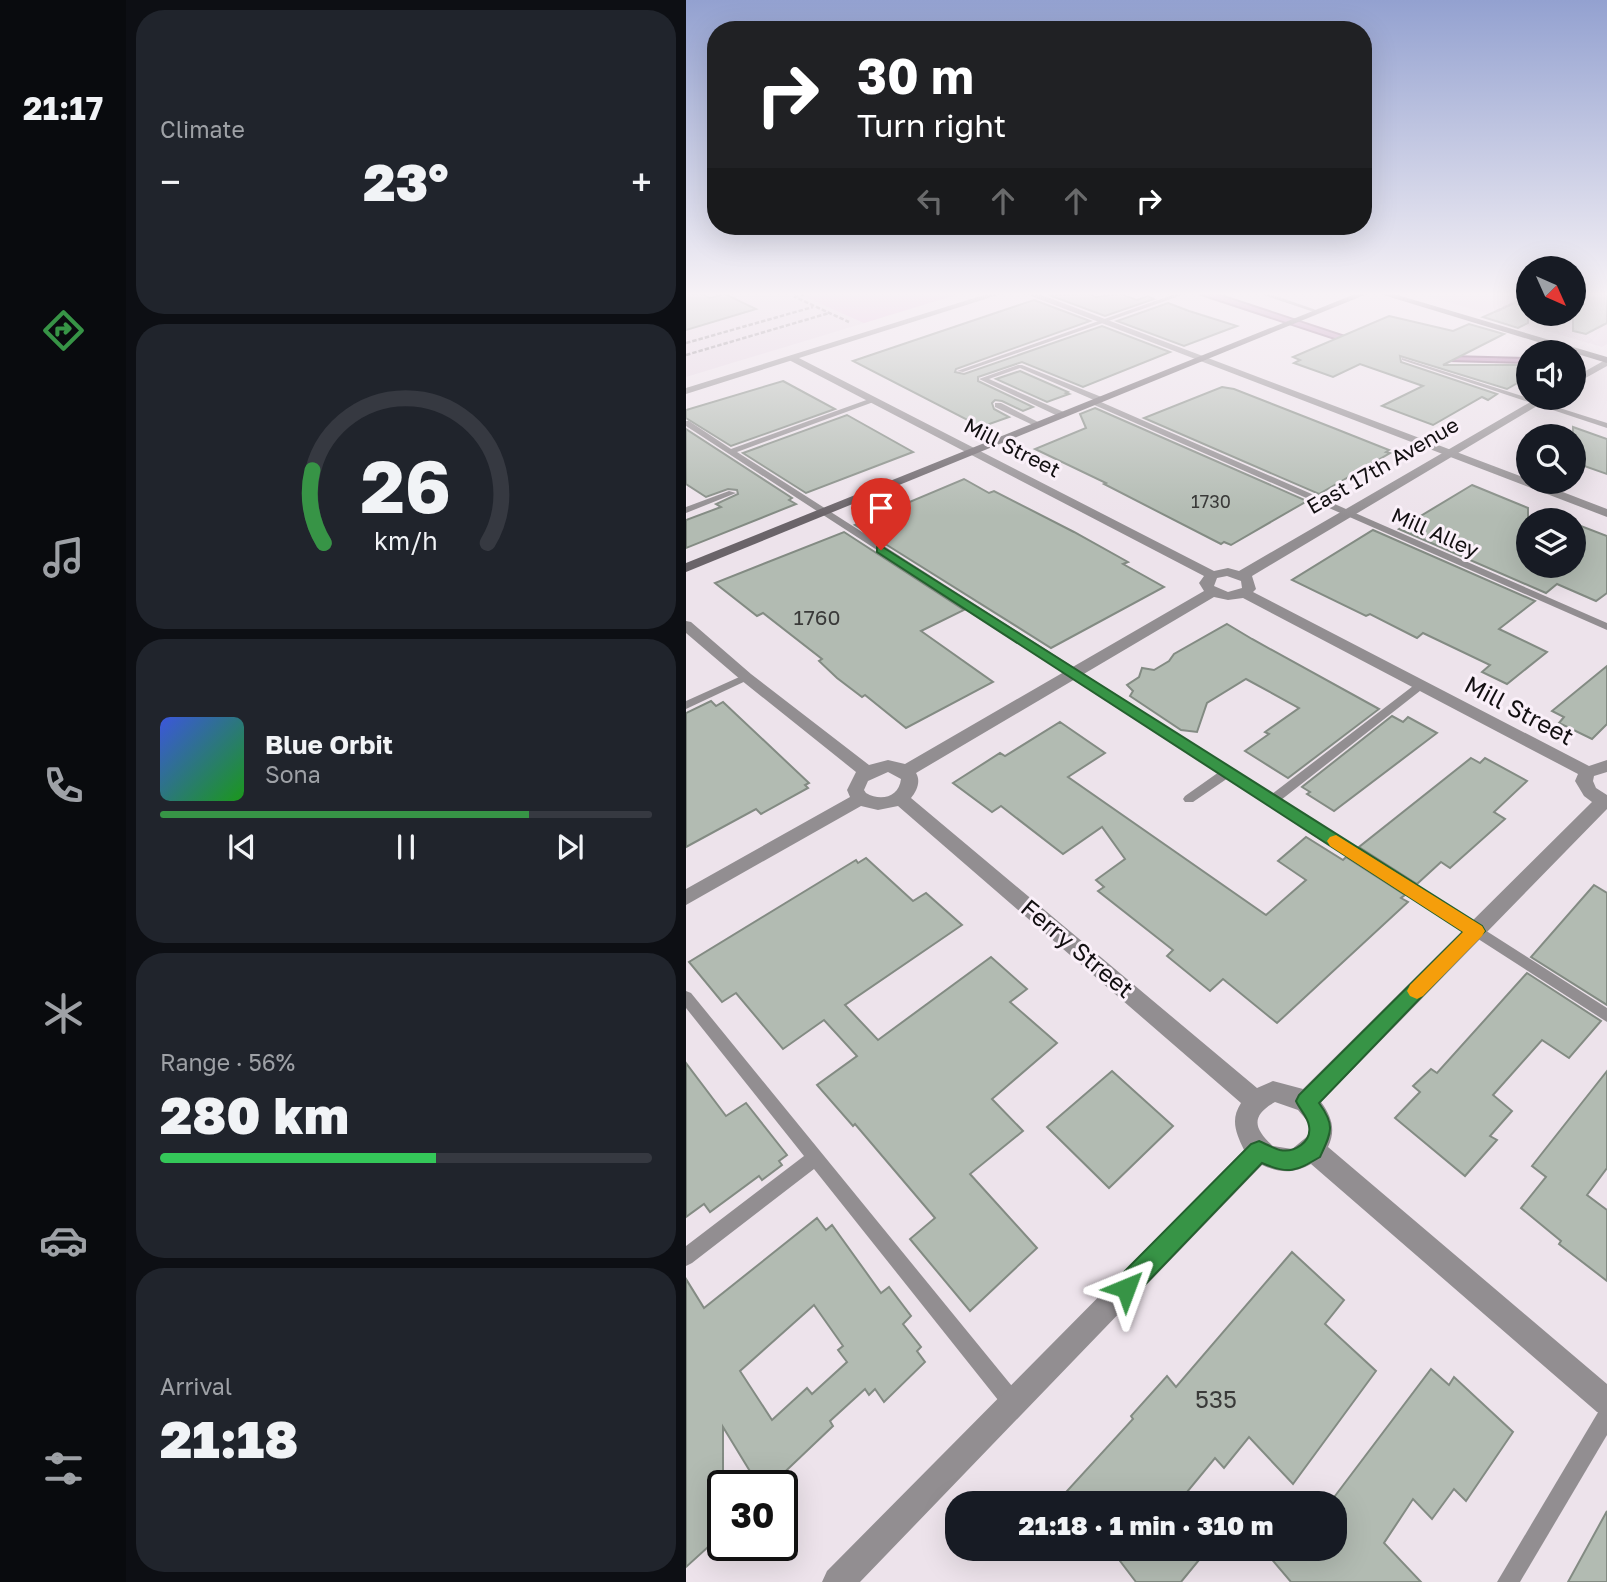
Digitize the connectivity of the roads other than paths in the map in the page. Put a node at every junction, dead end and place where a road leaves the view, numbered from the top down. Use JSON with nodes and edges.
{"nodes":[{"id":1,"x":760,"y":368,"type":"edge"},
{"id":2,"x":811,"y":368,"type":"edge"},
{"id":3,"x":970,"y":368,"type":"edge"},
{"id":4,"x":1015,"y":368,"type":"edge"},
{"id":5,"x":1025,"y":368,"type":"edge"},
{"id":6,"x":1180,"y":368,"type":"edge"},
{"id":7,"x":1225,"y":368,"type":"edge"},
{"id":8,"x":1434,"y":368,"type":"edge"},
{"id":9,"x":961,"y":371,"type":"dead end"},
{"id":10,"x":686,"y":391,"type":"edge"},
{"id":11,"x":1516,"y":392,"type":"edge"},
{"id":12,"x":875,"y":400,"type":"junction"},
{"id":13,"x":1098,"y":401,"type":"junction"},
{"id":14,"x":998,"y":405,"type":"dead end"},
{"id":15,"x":1525,"y":410,"type":"edge"},
{"id":16,"x":1567,"y":410,"type":"edge"},
{"id":17,"x":1063,"y":415,"type":"junction"},
{"id":18,"x":686,"y":423,"type":"edge"},
{"id":19,"x":1040,"y":425,"type":"junction"},
{"id":20,"x":1607,"y":426,"type":"edge"},
{"id":21,"x":729,"y":452,"type":"junction"},
{"id":22,"x":973,"y":452,"type":"junction"},
{"id":23,"x":1450,"y":453,"type":"junction"},
{"id":24,"x":732,"y":493,"type":"dead end"},
{"id":25,"x":686,"y":510,"type":"edge"},
{"id":26,"x":823,"y":512,"type":"junction"},
{"id":27,"x":1347,"y":513,"type":"junction"},
{"id":28,"x":1607,"y":513,"type":"edge"},
{"id":29,"x":686,"y":569,"type":"edge"},
{"id":30,"x":1212,"y":575,"type":"junction"},
{"id":31,"x":1243,"y":575,"type":"junction"},
{"id":32,"x":1213,"y":592,"type":"junction"},
{"id":33,"x":1244,"y":593,"type":"junction"},
{"id":34,"x":686,"y":625,"type":"edge"},
{"id":35,"x":1607,"y":627,"type":"edge"},
{"id":36,"x":1073,"y":672,"type":"junction"},
{"id":37,"x":746,"y":677,"type":"junction"},
{"id":38,"x":1422,"y":685,"type":"junction"},
{"id":39,"x":686,"y":705,"type":"edge"},
{"id":40,"x":1607,"y":766,"type":"edge"},
{"id":41,"x":906,"y":771,"type":"junction"},
{"id":42,"x":867,"y":772,"type":"junction"},
{"id":43,"x":1228,"y":772,"type":"junction"},
{"id":44,"x":1587,"y":772,"type":"junction"},
{"id":45,"x":900,"y":798,"type":"junction"},
{"id":46,"x":860,"y":799,"type":"junction"},
{"id":47,"x":1189,"y":799,"type":"dead end"},
{"id":48,"x":1272,"y":800,"type":"junction"},
{"id":49,"x":1605,"y":802,"type":"edge"},
{"id":50,"x":686,"y":898,"type":"edge"},
{"id":51,"x":1476,"y":931,"type":"junction"},
{"id":52,"x":686,"y":997,"type":"edge"},
{"id":53,"x":1607,"y":1016,"type":"edge"},
{"id":54,"x":1255,"y":1101,"type":"junction"},
{"id":55,"x":1307,"y":1101,"type":"junction"},
{"id":56,"x":1312,"y":1150,"type":"junction"},
{"id":57,"x":1259,"y":1152,"type":"junction"},
{"id":58,"x":816,"y":1157,"type":"junction"},
{"id":59,"x":686,"y":1257,"type":"edge"},
{"id":60,"x":1607,"y":1402,"type":"edge"},
{"id":61,"x":1014,"y":1403,"type":"junction"},
{"id":62,"x":1607,"y":1416,"type":"edge"},
{"id":63,"x":838,"y":1582,"type":"edge"},
{"id":64,"x":1508,"y":1582,"type":"edge"}],
"edges":[{"from":1,"to":10,"type":"street"},
{"from":2,"to":12,"type":"street","name":"Mill Street"},
{"from":3,"to":9,"type":"lane"},
{"from":4,"to":17,"type":"lane","name":"Mill Alley"},
{"from":5,"to":13,"type":"lane","name":"Mill Alley"},
{"from":6,"to":13,"type":"main road"},
{"from":7,"to":23,"type":"street"},
{"from":8,"to":11,"type":"lane"},
{"from":12,"to":21,"type":"lane"},
{"from":12,"to":22,"type":"street","name":"Mill Street"},
{"from":13,"to":17,"type":"main road"},
{"from":13,"to":27,"type":"lane","name":"Mill Alley"},
{"from":14,"to":19,"type":"lane"},
{"from":15,"to":23,"type":"street","name":"East 17th Avenue"},
{"from":16,"to":20,"type":"lane"},
{"from":17,"to":19,"type":"main road"},
{"from":18,"to":21,"type":"lane"},
{"from":19,"to":22,"type":"main road"},
{"from":21,"to":26,"type":"lane"},
{"from":22,"to":26,"type":"main road"},
{"from":22,"to":30,"type":"street","name":"Mill Street"},
{"from":23,"to":27,"type":"street","name":"East 17th Avenue"},
{"from":23,"to":28,"type":"street"},
{"from":24,"to":25,"type":"lane"},
{"from":26,"to":29,"type":"main road"},
{"from":26,"to":36,"type":"lane"},
{"from":27,"to":31,"type":"street","name":"East 17th Avenue"},
{"from":27,"to":35,"type":"lane","name":"Mill Alley"},
{"from":30,"to":31,"type":"street"},
{"from":30,"to":32,"type":"street"},
{"from":31,"to":33,"type":"street"},
{"from":32,"to":33,"type":"street"},
{"from":32,"to":36,"type":"street"},
{"from":33,"to":38,"type":"street","name":"Mill Street"},
{"from":34,"to":37,"type":"street"},
{"from":36,"to":41,"type":"street"},
{"from":36,"to":43,"type":"lane"},
{"from":37,"to":39,"type":"lane"},
{"from":37,"to":42,"type":"street"},
{"from":38,"to":44,"type":"street","name":"Mill Street"},
{"from":38,"to":48,"type":"lane"},
{"from":40,"to":44,"type":"street"},
{"from":41,"to":42,"type":"street"},
{"from":41,"to":45,"type":"street"},
{"from":42,"to":46,"type":"street"},
{"from":43,"to":47,"type":"lane"},
{"from":43,"to":48,"type":"lane"},
{"from":44,"to":49,"type":"street"},
{"from":45,"to":46,"type":"street"},
{"from":45,"to":54,"type":"street","name":"Ferry Street"},
{"from":46,"to":50,"type":"street"},
{"from":48,"to":51,"type":"lane"},
{"from":49,"to":51,"type":"street"},
{"from":51,"to":53,"type":"lane"},
{"from":51,"to":55,"type":"street"},
{"from":52,"to":58,"type":"lane"},
{"from":54,"to":55,"type":"street"},
{"from":54,"to":57,"type":"street"},
{"from":55,"to":56,"type":"street"},
{"from":56,"to":57,"type":"street"},
{"from":56,"to":60,"type":"street"},
{"from":57,"to":61,"type":"street"},
{"from":58,"to":59,"type":"lane"},
{"from":58,"to":61,"type":"lane"},
{"from":61,"to":63,"type":"street"},
{"from":62,"to":64,"type":"lane"}]}
